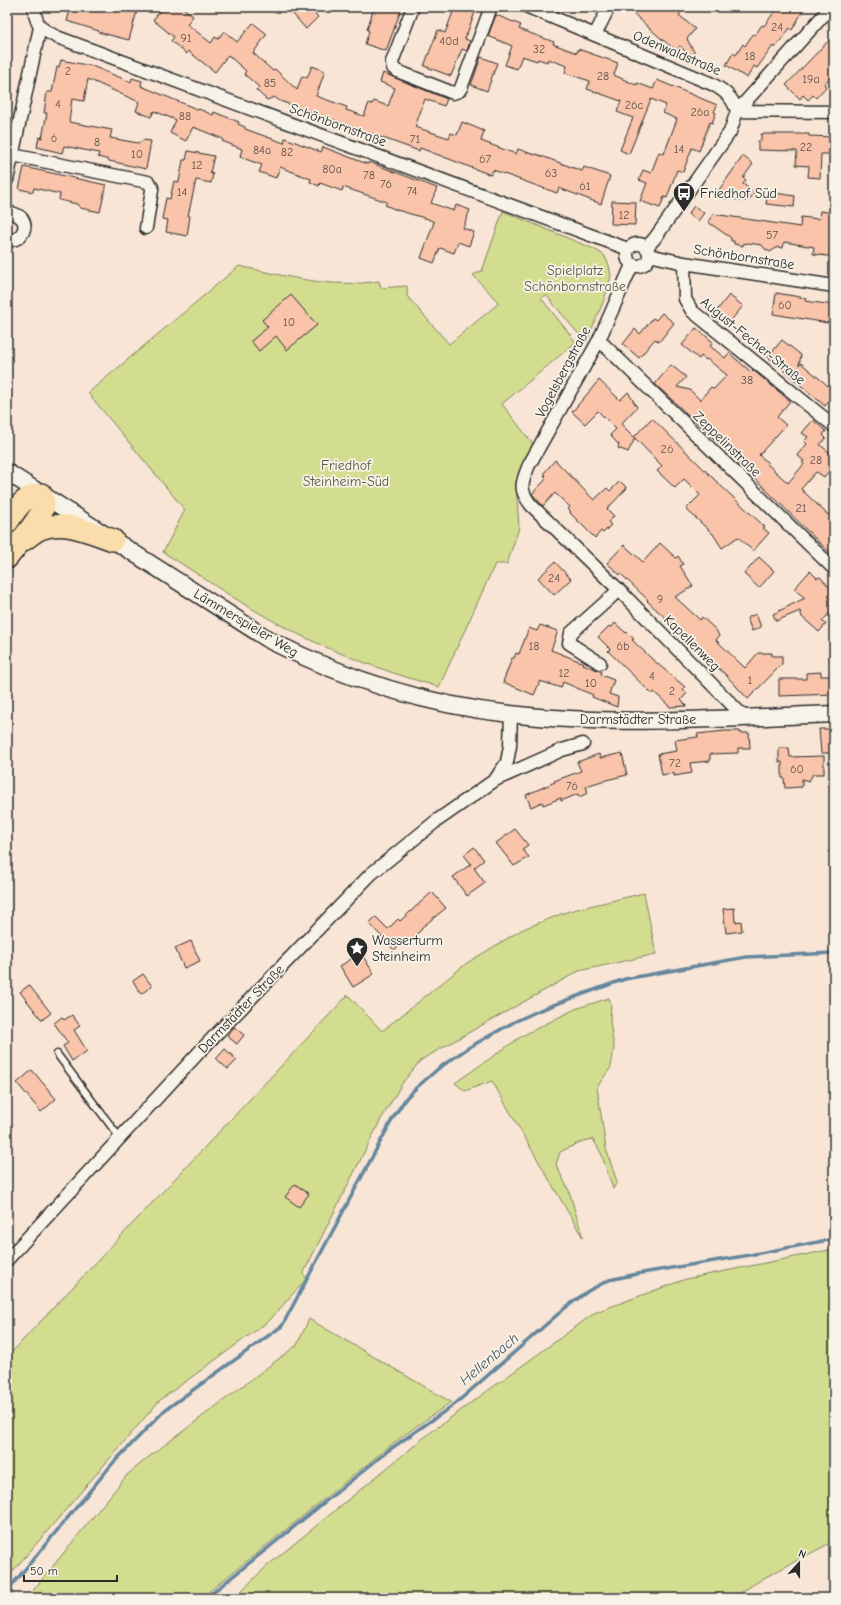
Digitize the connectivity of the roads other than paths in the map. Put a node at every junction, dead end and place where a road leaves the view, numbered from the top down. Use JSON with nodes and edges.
{"nodes":[{"id":1,"x":34,"y":7,"type":"edge"},
{"id":2,"x":413,"y":7,"type":"edge"},
{"id":3,"x":491,"y":7,"type":"edge"},
{"id":4,"x":528,"y":7,"type":"edge"},
{"id":5,"x":609,"y":7,"type":"edge"},
{"id":6,"x":831,"y":7,"type":"edge"},
{"id":7,"x":40,"y":27,"type":"junction"},
{"id":8,"x":595,"y":35,"type":"junction"},
{"id":9,"x":738,"y":110,"type":"junction"},
{"id":10,"x":834,"y":112,"type":"edge"},
{"id":11,"x":12,"y":155,"type":"junction"},
{"id":12,"x":7,"y":180,"type":"edge"},
{"id":13,"x":7,"y":212,"type":"edge"},
{"id":14,"x":146,"y":228,"type":"dead end"},
{"id":15,"x":7,"y":240,"type":"edge"},
{"id":16,"x":628,"y":249,"type":"junction"},
{"id":17,"x":648,"y":252,"type":"junction"},
{"id":18,"x":684,"y":263,"type":"junction"},
{"id":19,"x":632,"y":265,"type":"junction"},
{"id":20,"x":834,"y":286,"type":"edge"},
{"id":21,"x":599,"y":340,"type":"junction"},
{"id":22,"x":834,"y":426,"type":"edge"},
{"id":23,"x":7,"y":472,"type":"edge"},
{"id":24,"x":522,"y":493,"type":"joint"},
{"id":25,"x":40,"y":494,"type":"junction"},
{"id":26,"x":7,"y":523,"type":"edge"},
{"id":27,"x":113,"y":540,"type":"junction"},
{"id":28,"x":20,"y":542,"type":"junction"},
{"id":29,"x":7,"y":558,"type":"edge"},
{"id":30,"x":834,"y":569,"type":"edge"},
{"id":31,"x":619,"y":590,"type":"junction"},
{"id":32,"x":600,"y":663,"type":"dead end"},
{"id":33,"x":511,"y":714,"type":"junction"},
{"id":34,"x":834,"y":714,"type":"edge"},
{"id":35,"x":744,"y":718,"type":"junction"},
{"id":36,"x":583,"y":744,"type":"dead end"},
{"id":37,"x":496,"y":780,"type":"junction"},
{"id":38,"x":57,"y":1054,"type":"dead end"},
{"id":39,"x":120,"y":1138,"type":"junction"},
{"id":40,"x":7,"y":1260,"type":"edge"}],
"edges":[{"from":1,"to":7,"type":"street"},
{"from":2,"to":3,"type":"street"},
{"from":4,"to":8,"type":"street","name":"Odenwaldstraße"},
{"from":5,"to":8,"type":"street"},
{"from":6,"to":9,"type":"street"},
{"from":7,"to":11,"type":"street"},
{"from":7,"to":16,"type":"street","name":"Schönbornstraße"},
{"from":8,"to":9,"type":"street","name":"Odenwaldstraße"},
{"from":9,"to":10,"type":"street"},
{"from":9,"to":17,"type":"street"},
{"from":11,"to":12,"type":"street"},
{"from":11,"to":14,"type":"street"},
{"from":13,"to":15,"type":"street"},
{"from":16,"to":17,"type":"street","name":"Schönbornstraße"},
{"from":16,"to":19,"type":"street"},
{"from":17,"to":18,"type":"street","name":"Schönbornstraße"},
{"from":17,"to":19,"type":"street"},
{"from":18,"to":20,"type":"street","name":"Schönbornstraße"},
{"from":18,"to":22,"type":"street","name":"August-Fecher-Straße"},
{"from":19,"to":21,"type":"street","name":"Vogelsbergstraße"},
{"from":21,"to":24,"type":"street","name":"Vogelsbergstraße"},
{"from":21,"to":30,"type":"street","name":"Zeppelinstraße"},
{"from":23,"to":25,"type":"street","name":"Lämmerspieler Weg"},
{"from":24,"to":31,"type":"street","name":"Kapellenweg"},
{"from":25,"to":26,"type":"highway"},
{"from":25,"to":27,"type":"street","name":"Lämmerspieler Weg"},
{"from":25,"to":28,"type":"highway"},
{"from":27,"to":28,"type":"highway"},
{"from":27,"to":33,"type":"street","name":"Lämmerspieler Weg"},
{"from":28,"to":29,"type":"highway"},
{"from":31,"to":32,"type":"street"},
{"from":31,"to":35,"type":"street","name":"Kapellenweg"},
{"from":33,"to":35,"type":"street","name":"Darmstädter Straße"},
{"from":33,"to":37,"type":"street","name":"Darmstädter Straße"},
{"from":34,"to":35,"type":"street","name":"Darmstädter Straße"},
{"from":36,"to":37,"type":"street","name":"Darmstädter Straße"},
{"from":37,"to":39,"type":"street","name":"Darmstädter Straße"},
{"from":38,"to":39,"type":"lane"},
{"from":39,"to":40,"type":"street","name":"Darmstädter Straße"}]}
